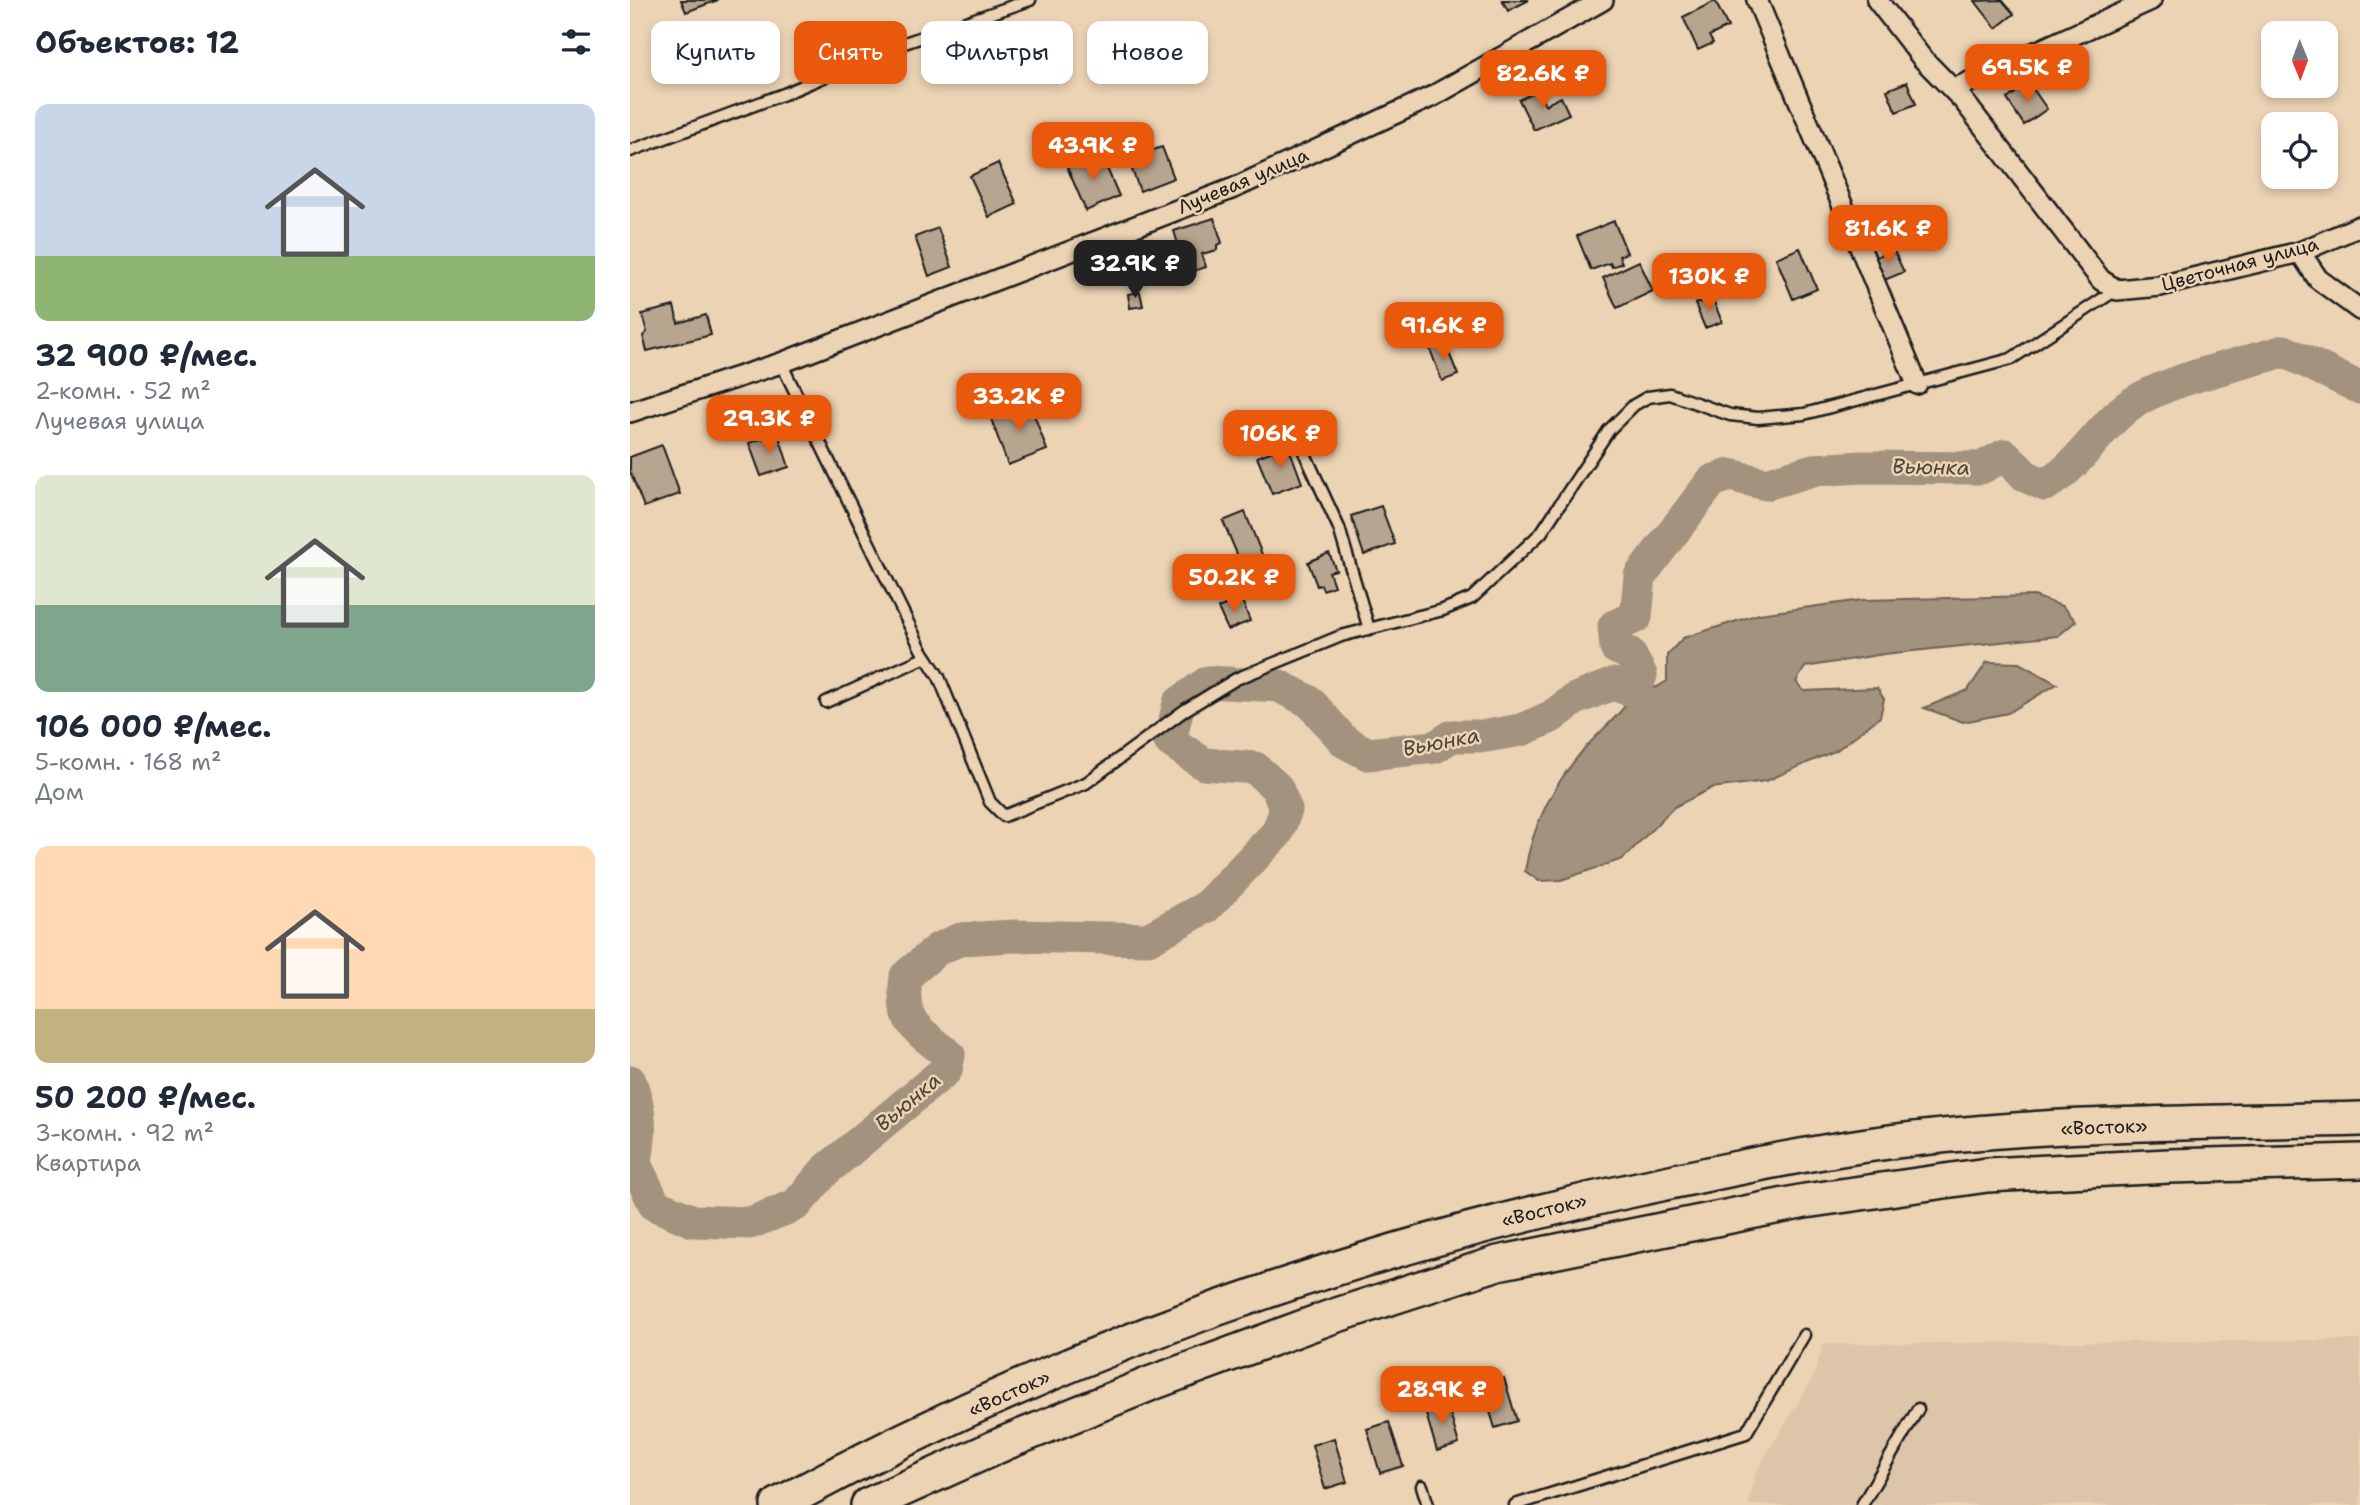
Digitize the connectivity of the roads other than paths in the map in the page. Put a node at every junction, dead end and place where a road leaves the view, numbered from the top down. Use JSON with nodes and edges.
{"nodes":[{"id":1,"x":1030,"y":0,"type":"edge"},
{"id":2,"x":1603,"y":0,"type":"edge"},
{"id":3,"x":1757,"y":0,"type":"edge"},
{"id":4,"x":1877,"y":0,"type":"edge"},
{"id":5,"x":2151,"y":0,"type":"edge"},
{"id":6,"x":1954,"y":89,"type":"junction"},
{"id":7,"x":630,"y":151,"type":"edge"},
{"id":8,"x":2360,"y":226,"type":"edge"},
{"id":9,"x":2300,"y":252,"type":"junction"},
{"id":10,"x":2117,"y":290,"type":"junction"},
{"id":11,"x":2360,"y":310,"type":"edge"},
{"id":12,"x":781,"y":363,"type":"junction"},
{"id":13,"x":1917,"y":384,"type":"junction"},
{"id":14,"x":630,"y":412,"type":"edge"},
{"id":15,"x":1300,"y":443,"type":"dead end"},
{"id":16,"x":1368,"y":629,"type":"junction"},
{"id":17,"x":926,"y":657,"type":"junction"},
{"id":18,"x":826,"y":702,"type":"dead end"},
{"id":19,"x":2360,"y":1119,"type":"edge"},
{"id":20,"x":2360,"y":1161,"type":"edge"},
{"id":21,"x":1804,"y":1335,"type":"dead end"},
{"id":22,"x":1918,"y":1409,"type":"dead end"},
{"id":23,"x":1422,"y":1486,"type":"dead end"},
{"id":24,"x":778,"y":1505,"type":"edge"},
{"id":25,"x":868,"y":1505,"type":"edge"},
{"id":26,"x":1428,"y":1505,"type":"edge"},
{"id":27,"x":1515,"y":1505,"type":"edge"},
{"id":28,"x":1862,"y":1505,"type":"edge"}],
"edges":[{"from":1,"to":7,"type":"lane"},
{"from":2,"to":12,"type":"street","name":"Лучевая улица"},
{"from":3,"to":13,"type":"street"},
{"from":4,"to":6,"type":"street"},
{"from":5,"to":6,"type":"street"},
{"from":6,"to":10,"type":"street"},
{"from":8,"to":9,"type":"street","name":"Цветочная улица"},
{"from":9,"to":10,"type":"street","name":"Цветочная улица"},
{"from":9,"to":11,"type":"street"},
{"from":10,"to":13,"type":"lane"},
{"from":12,"to":14,"type":"street","name":"Лучевая улица"},
{"from":12,"to":17,"type":"lane"},
{"from":13,"to":16,"type":"lane"},
{"from":15,"to":16,"type":"lane"},
{"from":16,"to":17,"type":"lane"},
{"from":17,"to":18,"type":"lane"},
{"from":19,"to":24,"type":"highway","name":"«Восток»"},
{"from":20,"to":25,"type":"highway"},
{"from":21,"to":27,"type":"lane"},
{"from":22,"to":28,"type":"lane"},
{"from":23,"to":26,"type":"lane"}]}
